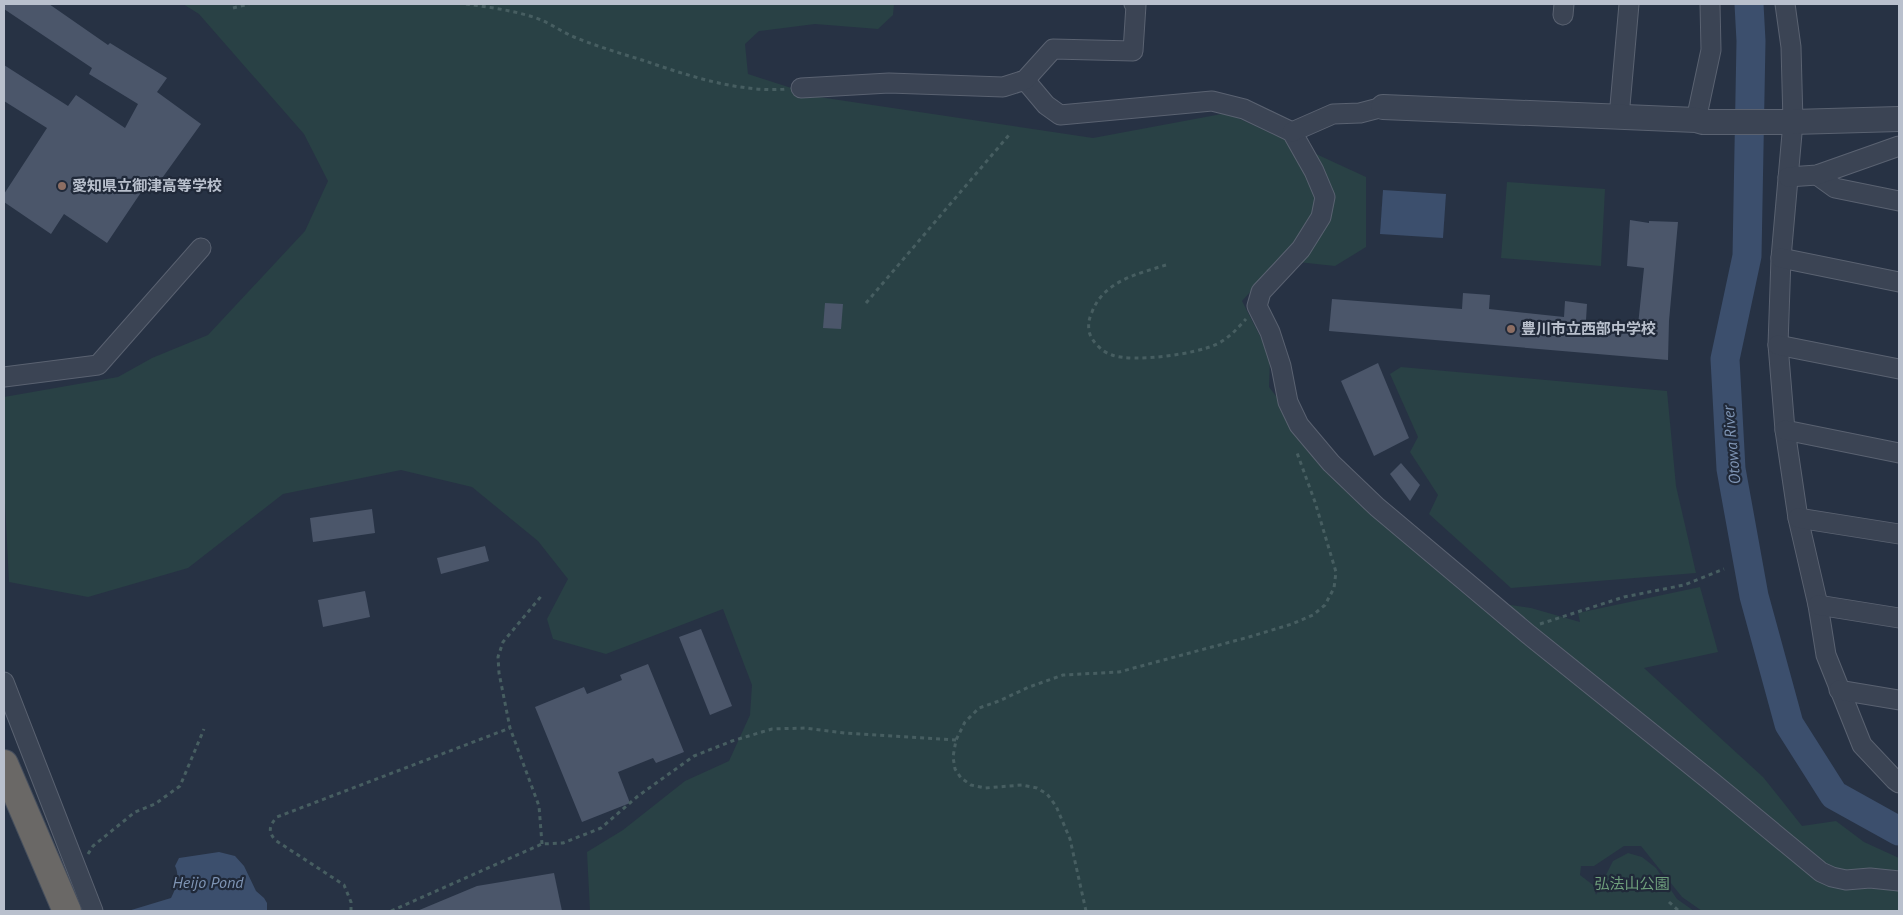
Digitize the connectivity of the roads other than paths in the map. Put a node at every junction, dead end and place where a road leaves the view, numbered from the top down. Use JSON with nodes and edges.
{"nodes":[{"id":1,"x":1134,"y":4,"type":"edge"},
{"id":2,"x":1629,"y":4,"type":"edge"},
{"id":3,"x":1710,"y":4,"type":"edge"},
{"id":4,"x":1785,"y":4,"type":"edge"},
{"id":5,"x":1025,"y":80,"type":"junction"},
{"id":6,"x":802,"y":88,"type":"road end"},
{"id":7,"x":1383,"y":106,"type":"joint"},
{"id":8,"x":1619,"y":116,"type":"junction"},
{"id":9,"x":1899,"y":120,"type":"edge"},
{"id":10,"x":1700,"y":121,"type":"junction"},
{"id":11,"x":1793,"y":122,"type":"junction"},
{"id":12,"x":1292,"y":132,"type":"junction"},
{"id":13,"x":1899,"y":146,"type":"edge"},
{"id":14,"x":1817,"y":174,"type":"junction"},
{"id":15,"x":1788,"y":177,"type":"junction"},
{"id":16,"x":1899,"y":201,"type":"edge"},
{"id":17,"x":201,"y":248,"type":"dead end"},
{"id":18,"x":1781,"y":258,"type":"junction"},
{"id":19,"x":1899,"y":282,"type":"edge"},
{"id":20,"x":1778,"y":346,"type":"junction"},
{"id":21,"x":1899,"y":369,"type":"edge"},
{"id":22,"x":4,"y":377,"type":"edge"},
{"id":23,"x":1785,"y":430,"type":"junction"},
{"id":24,"x":1899,"y":452,"type":"edge"},
{"id":25,"x":1798,"y":518,"type":"junction"},
{"id":26,"x":1899,"y":534,"type":"edge"},
{"id":27,"x":1818,"y":605,"type":"junction"},
{"id":28,"x":1899,"y":618,"type":"edge"},
{"id":29,"x":4,"y":682,"type":"edge"},
{"id":30,"x":1839,"y":690,"type":"junction"},
{"id":31,"x":1899,"y":700,"type":"edge"},
{"id":32,"x":4,"y":764,"type":"edge"},
{"id":33,"x":1899,"y":782,"type":"edge"},
{"id":34,"x":4,"y":793,"type":"edge"},
{"id":35,"x":1899,"y":881,"type":"edge"},
{"id":36,"x":55,"y":911,"type":"edge"},
{"id":37,"x":67,"y":911,"type":"edge"},
{"id":38,"x":93,"y":911,"type":"edge"}],
"edges":[{"from":1,"to":5,"type":"street"},
{"from":2,"to":8,"type":"street"},
{"from":3,"to":10,"type":"street"},
{"from":4,"to":11,"type":"street"},
{"from":5,"to":6,"type":"street"},
{"from":5,"to":12,"type":"street"},
{"from":7,"to":8,"type":"street"},
{"from":7,"to":12,"type":"street"},
{"from":8,"to":10,"type":"street"},
{"from":9,"to":11,"type":"street"},
{"from":10,"to":11,"type":"street"},
{"from":11,"to":15,"type":"street"},
{"from":12,"to":35,"type":"street"},
{"from":13,"to":14,"type":"street"},
{"from":14,"to":15,"type":"street"},
{"from":14,"to":16,"type":"street"},
{"from":15,"to":18,"type":"street"},
{"from":17,"to":22,"type":"street"},
{"from":18,"to":19,"type":"street"},
{"from":18,"to":20,"type":"street"},
{"from":20,"to":21,"type":"street"},
{"from":20,"to":23,"type":"street"},
{"from":23,"to":24,"type":"street"},
{"from":23,"to":25,"type":"street"},
{"from":25,"to":26,"type":"street"},
{"from":25,"to":27,"type":"street"},
{"from":27,"to":28,"type":"street"},
{"from":27,"to":30,"type":"street"},
{"from":29,"to":38,"type":"street"},
{"from":30,"to":31,"type":"street"},
{"from":30,"to":33,"type":"street"},
{"from":32,"to":37,"type":"highway"},
{"from":34,"to":36,"type":"highway"}]}
